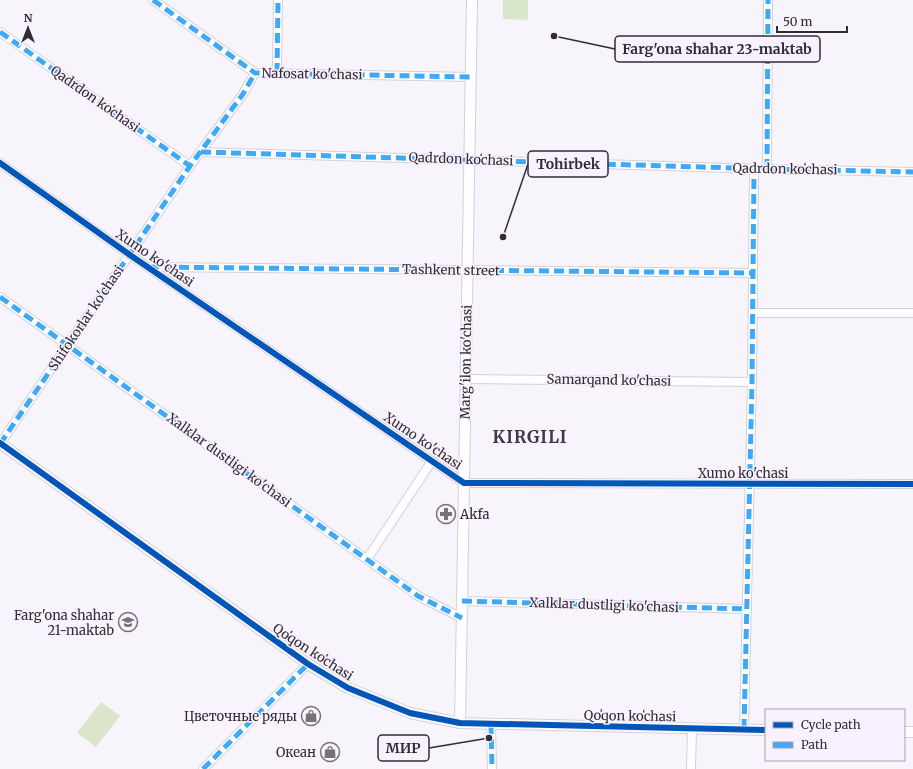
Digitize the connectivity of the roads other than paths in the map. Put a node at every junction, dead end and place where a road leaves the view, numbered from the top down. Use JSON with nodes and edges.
{"nodes":[{"id":1,"x":153,"y":0,"type":"edge"},
{"id":2,"x":278,"y":0,"type":"edge"},
{"id":3,"x":472,"y":0,"type":"edge"},
{"id":4,"x":768,"y":0,"type":"edge"},
{"id":5,"x":0,"y":32,"type":"edge"},
{"id":6,"x":255,"y":73,"type":"junction"},
{"id":7,"x":277,"y":73,"type":"junction"},
{"id":8,"x":471,"y":77,"type":"junction"},
{"id":9,"x":201,"y":152,"type":"junction"},
{"id":10,"x":469,"y":159,"type":"junction"},
{"id":11,"x":0,"y":163,"type":"edge"},
{"id":12,"x":190,"y":166,"type":"junction"},
{"id":13,"x":754,"y":169,"type":"junction"},
{"id":14,"x":767,"y":169,"type":"junction"},
{"id":15,"x":913,"y":172,"type":"edge"},
{"id":16,"x":130,"y":255,"type":"junction"},
{"id":17,"x":149,"y":267,"type":"junction"},
{"id":18,"x":468,"y":270,"type":"junction"},
{"id":19,"x":753,"y":273,"type":"junction"},
{"id":20,"x":0,"y":297,"type":"edge"},
{"id":21,"x":753,"y":313,"type":"junction"},
{"id":22,"x":913,"y":313,"type":"edge"},
{"id":23,"x":68,"y":344,"type":"junction"},
{"id":24,"x":466,"y":379,"type":"junction"},
{"id":25,"x":752,"y":382,"type":"junction"},
{"id":26,"x":0,"y":444,"type":"edge"},
{"id":27,"x":432,"y":461,"type":"junction"},
{"id":28,"x":464,"y":483,"type":"junction"},
{"id":29,"x":750,"y":484,"type":"junction"},
{"id":30,"x":913,"y":484,"type":"edge"},
{"id":31,"x":367,"y":559,"type":"junction"},
{"id":32,"x":462,"y":602,"type":"junction"},
{"id":33,"x":747,"y":609,"type":"junction"},
{"id":34,"x":462,"y":618,"type":"junction"},
{"id":35,"x":308,"y":664,"type":"junction"},
{"id":36,"x":460,"y":723,"type":"junction"},
{"id":37,"x":491,"y":724,"type":"junction"},
{"id":38,"x":692,"y":728,"type":"junction"},
{"id":39,"x":744,"y":729,"type":"junction"},
{"id":40,"x":765,"y":730,"type":"edge"},
{"id":41,"x":203,"y":769,"type":"edge"},
{"id":42,"x":492,"y":769,"type":"edge"},
{"id":43,"x":691,"y":769,"type":"edge"}],
"edges":[{"from":1,"to":6,"type":"street","name":"Nafosat ko'chasi"},
{"from":2,"to":7,"type":"street"},
{"from":3,"to":8,"type":"street","name":"Marg'ilon ko'chasi"},
{"from":4,"to":14,"type":"street"},
{"from":5,"to":12,"type":"street","name":"Qadrdon koʻchasi"},
{"from":6,"to":7,"type":"street","name":"Nafosat ko'chasi"},
{"from":6,"to":9,"type":"street","name":"Shifokorlar ko'chasi"},
{"from":7,"to":8,"type":"street","name":"Nafosat ko'chasi"},
{"from":8,"to":10,"type":"street","name":"Marg'ilon ko'chasi"},
{"from":9,"to":10,"type":"street","name":"Qadrdon koʻchasi"},
{"from":9,"to":12,"type":"street","name":"Shifokorlar ko'chasi"},
{"from":10,"to":13,"type":"street","name":"Qadrdon koʻchasi"},
{"from":10,"to":18,"type":"street","name":"Marg'ilon ko'chasi"},
{"from":11,"to":16,"type":"street","name":"Xumo ko'chasi"},
{"from":12,"to":16,"type":"street","name":"Shifokorlar ko'chasi"},
{"from":13,"to":14,"type":"street","name":"Qadrdon koʻchasi"},
{"from":13,"to":19,"type":"street"},
{"from":14,"to":15,"type":"street","name":"Qadrdon koʻchasi"},
{"from":16,"to":17,"type":"street","name":"Xumo ko'chasi"},
{"from":16,"to":23,"type":"street","name":"Shifokorlar ko'chasi"},
{"from":17,"to":18,"type":"street","name":"Tashkent street"},
{"from":17,"to":27,"type":"street","name":"Xumo ko'chasi"},
{"from":18,"to":19,"type":"street","name":"Tashkent street"},
{"from":18,"to":24,"type":"street","name":"Marg'ilon ko'chasi"},
{"from":19,"to":21,"type":"street"},
{"from":20,"to":23,"type":"street","name":"Xalklar dustligi ko'chasi"},
{"from":21,"to":22,"type":"street"},
{"from":21,"to":25,"type":"street"},
{"from":23,"to":26,"type":"street","name":"Shifokorlar ko'chasi"},
{"from":23,"to":31,"type":"street","name":"Xalklar dustligi ko'chasi"},
{"from":24,"to":25,"type":"street","name":"Samarqand ko'chasi"},
{"from":24,"to":28,"type":"street","name":"Marg'ilon ko'chasi"},
{"from":25,"to":29,"type":"street"},
{"from":26,"to":35,"type":"street","name":"Qoʻqon koʻchasi"},
{"from":27,"to":28,"type":"street","name":"Xumo ko'chasi"},
{"from":27,"to":31,"type":"street"},
{"from":28,"to":29,"type":"street","name":"Xumo ko'chasi"},
{"from":28,"to":32,"type":"street","name":"Marg'ilon ko'chasi"},
{"from":29,"to":30,"type":"street","name":"Xumo ko'chasi"},
{"from":29,"to":33,"type":"street"},
{"from":31,"to":34,"type":"street","name":"Xalklar dustligi ko'chasi"},
{"from":32,"to":33,"type":"street","name":"Xalklar dustligi ko'chasi"},
{"from":32,"to":34,"type":"street","name":"Marg'ilon ko'chasi"},
{"from":33,"to":39,"type":"street"},
{"from":34,"to":36,"type":"street","name":"Marg'ilon ko'chasi"},
{"from":35,"to":36,"type":"street","name":"Qoʻqon koʻchasi"},
{"from":35,"to":41,"type":"street"},
{"from":36,"to":37,"type":"street","name":"Qoʻqon koʻchasi"},
{"from":37,"to":38,"type":"street","name":"Qoʻqon koʻchasi"},
{"from":37,"to":42,"type":"street"},
{"from":38,"to":39,"type":"street","name":"Qoʻqon koʻchasi"},
{"from":38,"to":43,"type":"street"},
{"from":39,"to":40,"type":"street","name":"Qoʻqon koʻchasi"}]}
